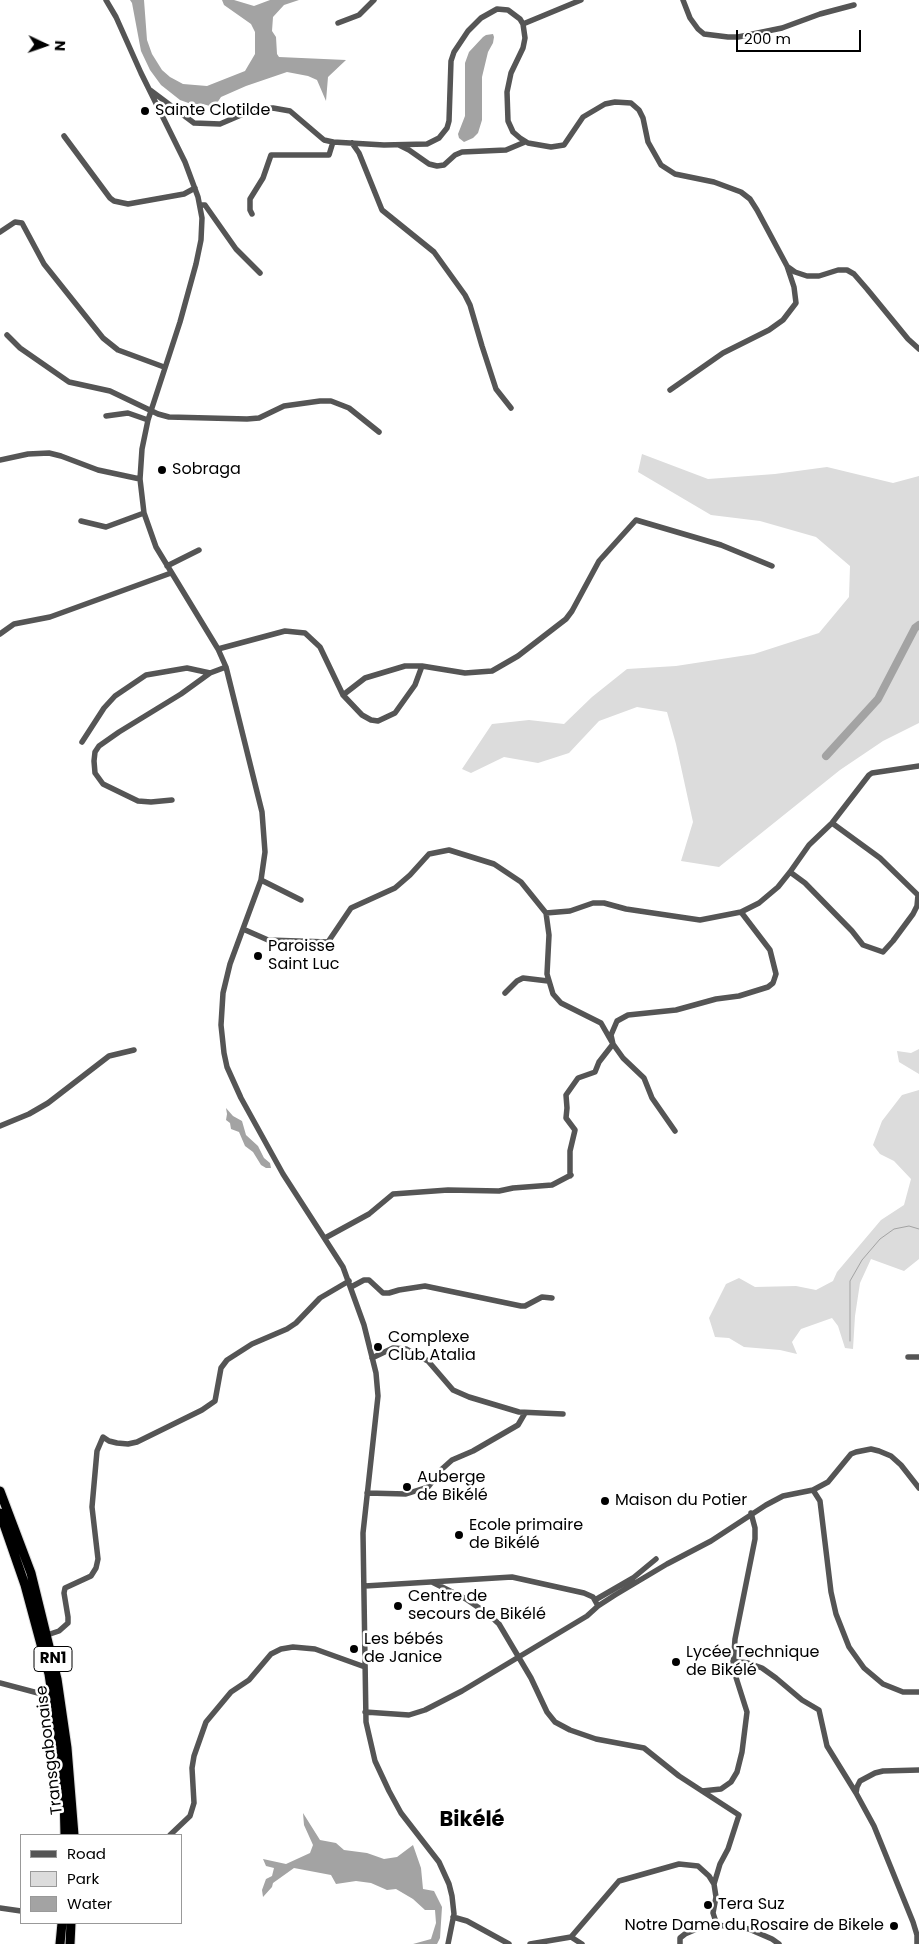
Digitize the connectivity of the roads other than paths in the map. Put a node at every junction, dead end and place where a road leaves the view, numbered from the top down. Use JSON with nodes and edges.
{"nodes":[{"id":1,"x":106,"y":0,"type":"edge"},
{"id":2,"x":374,"y":0,"type":"edge"},
{"id":3,"x":581,"y":0,"type":"edge"},
{"id":4,"x":683,"y":0,"type":"edge"},
{"id":5,"x":854,"y":5,"type":"dead end"},
{"id":6,"x":338,"y":23,"type":"dead end"},
{"id":7,"x":523,"y":24,"type":"junction"},
{"id":8,"x":148,"y":88,"type":"junction"},
{"id":9,"x":64,"y":136,"type":"dead end"},
{"id":10,"x":333,"y":142,"type":"junction"},
{"id":11,"x":352,"y":142,"type":"junction"},
{"id":12,"x":525,"y":142,"type":"junction"},
{"id":13,"x":398,"y":145,"type":"junction"},
{"id":14,"x":195,"y":188,"type":"junction"},
{"id":15,"x":200,"y":205,"type":"junction"},
{"id":16,"x":252,"y":214,"type":"dead end"},
{"id":17,"x":0,"y":232,"type":"edge"},
{"id":18,"x":788,"y":266,"type":"junction"},
{"id":19,"x":260,"y":273,"type":"dead end"},
{"id":20,"x":7,"y":335,"type":"dead end"},
{"id":21,"x":919,"y":349,"type":"edge"},
{"id":22,"x":164,"y":367,"type":"junction"},
{"id":23,"x":670,"y":390,"type":"dead end"},
{"id":24,"x":511,"y":408,"type":"dead end"},
{"id":25,"x":151,"y":411,"type":"junction"},
{"id":26,"x":106,"y":416,"type":"dead end"},
{"id":27,"x":148,"y":420,"type":"junction"},
{"id":28,"x":380,"y":432,"type":"dead end"},
{"id":29,"x":0,"y":460,"type":"edge"},
{"id":30,"x":140,"y":479,"type":"junction"},
{"id":31,"x":144,"y":514,"type":"junction"},
{"id":32,"x":81,"y":521,"type":"dead end"},
{"id":33,"x":199,"y":550,"type":"dead end"},
{"id":34,"x":167,"y":566,"type":"junction"},
{"id":35,"x":772,"y":566,"type":"dead end"},
{"id":36,"x":171,"y":573,"type":"junction"},
{"id":37,"x":0,"y":634,"type":"edge"},
{"id":38,"x":218,"y":649,"type":"junction"},
{"id":39,"x":422,"y":666,"type":"junction"},
{"id":40,"x":226,"y":667,"type":"junction"},
{"id":41,"x":210,"y":673,"type":"junction"},
{"id":42,"x":343,"y":695,"type":"junction"},
{"id":43,"x":82,"y":742,"type":"dead end"},
{"id":44,"x":919,"y":766,"type":"edge"},
{"id":45,"x":172,"y":800,"type":"dead end"},
{"id":46,"x":832,"y":823,"type":"junction"},
{"id":47,"x":790,"y":872,"type":"junction"},
{"id":48,"x":261,"y":880,"type":"junction"},
{"id":49,"x":301,"y":900,"type":"dead end"},
{"id":50,"x":741,"y":912,"type":"junction"},
{"id":51,"x":546,"y":913,"type":"junction"},
{"id":52,"x":243,"y":929,"type":"junction"},
{"id":53,"x":548,"y":981,"type":"junction"},
{"id":54,"x":505,"y":993,"type":"dead end"},
{"id":55,"x":612,"y":1044,"type":"junction"},
{"id":56,"x":134,"y":1050,"type":"dead end"},
{"id":57,"x":0,"y":1126,"type":"edge"},
{"id":58,"x":675,"y":1131,"type":"dead end"},
{"id":59,"x":325,"y":1238,"type":"junction"},
{"id":60,"x":350,"y":1284,"type":"junction"},
{"id":61,"x":552,"y":1298,"type":"dead end"},
{"id":62,"x":908,"y":1357,"type":"dead end"},
{"id":63,"x":919,"y":1357,"type":"edge"},
{"id":64,"x":372,"y":1358,"type":"junction"},
{"id":65,"x":525,"y":1413,"type":"junction"},
{"id":66,"x":564,"y":1414,"type":"dead end"},
{"id":67,"x":919,"y":1488,"type":"edge"},
{"id":68,"x":0,"y":1490,"type":"edge"},
{"id":69,"x":813,"y":1490,"type":"junction"},
{"id":70,"x":366,"y":1493,"type":"junction"},
{"id":71,"x":0,"y":1513,"type":"edge"},
{"id":72,"x":751,"y":1513,"type":"junction"},
{"id":73,"x":656,"y":1559,"type":"dead end"},
{"id":74,"x":432,"y":1582,"type":"junction"},
{"id":75,"x":365,"y":1586,"type":"junction"},
{"id":76,"x":597,"y":1603,"type":"junction"},
{"id":77,"x":48,"y":1635,"type":"junction"},
{"id":78,"x":519,"y":1657,"type":"junction"},
{"id":79,"x":733,"y":1661,"type":"junction"},
{"id":80,"x":365,"y":1667,"type":"junction"},
{"id":81,"x":0,"y":1683,"type":"edge"},
{"id":82,"x":919,"y":1692,"type":"edge"},
{"id":83,"x":53,"y":1697,"type":"junction"},
{"id":84,"x":365,"y":1712,"type":"junction"},
{"id":85,"x":919,"y":1770,"type":"edge"},
{"id":86,"x":701,"y":1791,"type":"junction"},
{"id":87,"x":856,"y":1793,"type":"junction"},
{"id":88,"x":65,"y":1834,"type":"edge"},
{"id":89,"x":74,"y":1834,"type":"edge"},
{"id":90,"x":171,"y":1834,"type":"edge"},
{"id":91,"x":714,"y":1884,"type":"junction"},
{"id":92,"x":0,"y":1908,"type":"edge"},
{"id":93,"x":20,"y":1911,"type":"edge"},
{"id":94,"x":453,"y":1917,"type":"junction"},
{"id":95,"x":62,"y":1924,"type":"edge"},
{"id":96,"x":71,"y":1924,"type":"edge"},
{"id":97,"x":717,"y":1925,"type":"junction"},
{"id":98,"x":571,"y":1936,"type":"junction"},
{"id":99,"x":60,"y":1944,"type":"edge"},
{"id":100,"x":70,"y":1944,"type":"edge"},
{"id":101,"x":448,"y":1944,"type":"edge"},
{"id":102,"x":509,"y":1944,"type":"edge"},
{"id":103,"x":530,"y":1944,"type":"edge"},
{"id":104,"x":582,"y":1944,"type":"edge"},
{"id":105,"x":680,"y":1944,"type":"edge"},
{"id":106,"x":779,"y":1944,"type":"edge"},
{"id":107,"x":917,"y":1944,"type":"edge"}],
"edges":[{"from":1,"to":8,"type":"street"},
{"from":2,"to":6,"type":"street"},
{"from":3,"to":7,"type":"street"},
{"from":4,"to":5,"type":"street"},
{"from":7,"to":12,"type":"street"},
{"from":7,"to":13,"type":"street"},
{"from":8,"to":10,"type":"street"},
{"from":8,"to":14,"type":"street"},
{"from":9,"to":14,"type":"street"},
{"from":10,"to":11,"type":"street"},
{"from":10,"to":16,"type":"street"},
{"from":11,"to":13,"type":"street"},
{"from":11,"to":24,"type":"street"},
{"from":12,"to":13,"type":"street"},
{"from":12,"to":18,"type":"street"},
{"from":14,"to":15,"type":"street"},
{"from":15,"to":19,"type":"street"},
{"from":15,"to":22,"type":"street"},
{"from":17,"to":22,"type":"street"},
{"from":18,"to":21,"type":"street"},
{"from":18,"to":23,"type":"street"},
{"from":20,"to":25,"type":"street"},
{"from":22,"to":25,"type":"street"},
{"from":25,"to":27,"type":"street"},
{"from":25,"to":28,"type":"street"},
{"from":26,"to":27,"type":"street"},
{"from":27,"to":30,"type":"street"},
{"from":29,"to":30,"type":"street"},
{"from":30,"to":31,"type":"street"},
{"from":31,"to":32,"type":"street"},
{"from":31,"to":34,"type":"street"},
{"from":33,"to":34,"type":"street"},
{"from":34,"to":36,"type":"street"},
{"from":35,"to":39,"type":"street"},
{"from":36,"to":37,"type":"street"},
{"from":36,"to":38,"type":"street"},
{"from":38,"to":40,"type":"street"},
{"from":38,"to":42,"type":"street"},
{"from":39,"to":42,"type":"street"},
{"from":39,"to":42,"type":"street"},
{"from":40,"to":41,"type":"street"},
{"from":40,"to":48,"type":"street"},
{"from":41,"to":43,"type":"street"},
{"from":41,"to":45,"type":"street"},
{"from":44,"to":46,"type":"street"},
{"from":46,"to":47,"type":"street"},
{"from":46,"to":47,"type":"street"},
{"from":47,"to":50,"type":"street"},
{"from":48,"to":49,"type":"street"},
{"from":48,"to":52,"type":"street"},
{"from":50,"to":51,"type":"street"},
{"from":50,"to":55,"type":"street"},
{"from":51,"to":52,"type":"street"},
{"from":51,"to":53,"type":"street"},
{"from":52,"to":59,"type":"street"},
{"from":53,"to":54,"type":"street"},
{"from":53,"to":55,"type":"street"},
{"from":55,"to":58,"type":"street"},
{"from":55,"to":59,"type":"street"},
{"from":56,"to":57,"type":"street"},
{"from":59,"to":60,"type":"street"},
{"from":60,"to":61,"type":"street"},
{"from":60,"to":64,"type":"street"},
{"from":60,"to":77,"type":"street"},
{"from":62,"to":63,"type":"street"},
{"from":64,"to":65,"type":"street"},
{"from":64,"to":70,"type":"street"},
{"from":65,"to":66,"type":"street"},
{"from":65,"to":70,"type":"street"},
{"from":67,"to":69,"type":"street"},
{"from":68,"to":77,"type":"highway","name":"Transgabonaise","number":"RN1"},
{"from":69,"to":72,"type":"street"},
{"from":69,"to":82,"type":"street"},
{"from":70,"to":75,"type":"street"},
{"from":71,"to":83,"type":"highway","name":"Transgabonaise","number":"RN1"},
{"from":72,"to":76,"type":"street"},
{"from":72,"to":79,"type":"street"},
{"from":73,"to":76,"type":"street"},
{"from":74,"to":75,"type":"street"},
{"from":74,"to":76,"type":"street"},
{"from":74,"to":78,"type":"street"},
{"from":75,"to":80,"type":"street"},
{"from":76,"to":78,"type":"street"},
{"from":77,"to":89,"type":"highway","name":"Transgabonaise","number":"RN1"},
{"from":78,"to":84,"type":"street"},
{"from":78,"to":86,"type":"street"},
{"from":79,"to":86,"type":"street"},
{"from":79,"to":87,"type":"street"},
{"from":80,"to":84,"type":"street"},
{"from":80,"to":90,"type":"street"},
{"from":81,"to":83,"type":"street"},
{"from":83,"to":88,"type":"highway","name":"Transgabonaise","number":"RN1"},
{"from":84,"to":94,"type":"street"},
{"from":85,"to":87,"type":"street"},
{"from":86,"to":91,"type":"street"},
{"from":87,"to":107,"type":"street"},
{"from":91,"to":97,"type":"street"},
{"from":91,"to":98,"type":"street"},
{"from":92,"to":93,"type":"street"},
{"from":94,"to":101,"type":"street"},
{"from":94,"to":102,"type":"street"},
{"from":95,"to":99,"type":"highway"},
{"from":96,"to":100,"type":"highway"},
{"from":97,"to":105,"type":"street"},
{"from":97,"to":106,"type":"street"},
{"from":98,"to":103,"type":"street"},
{"from":98,"to":104,"type":"street"}]}
